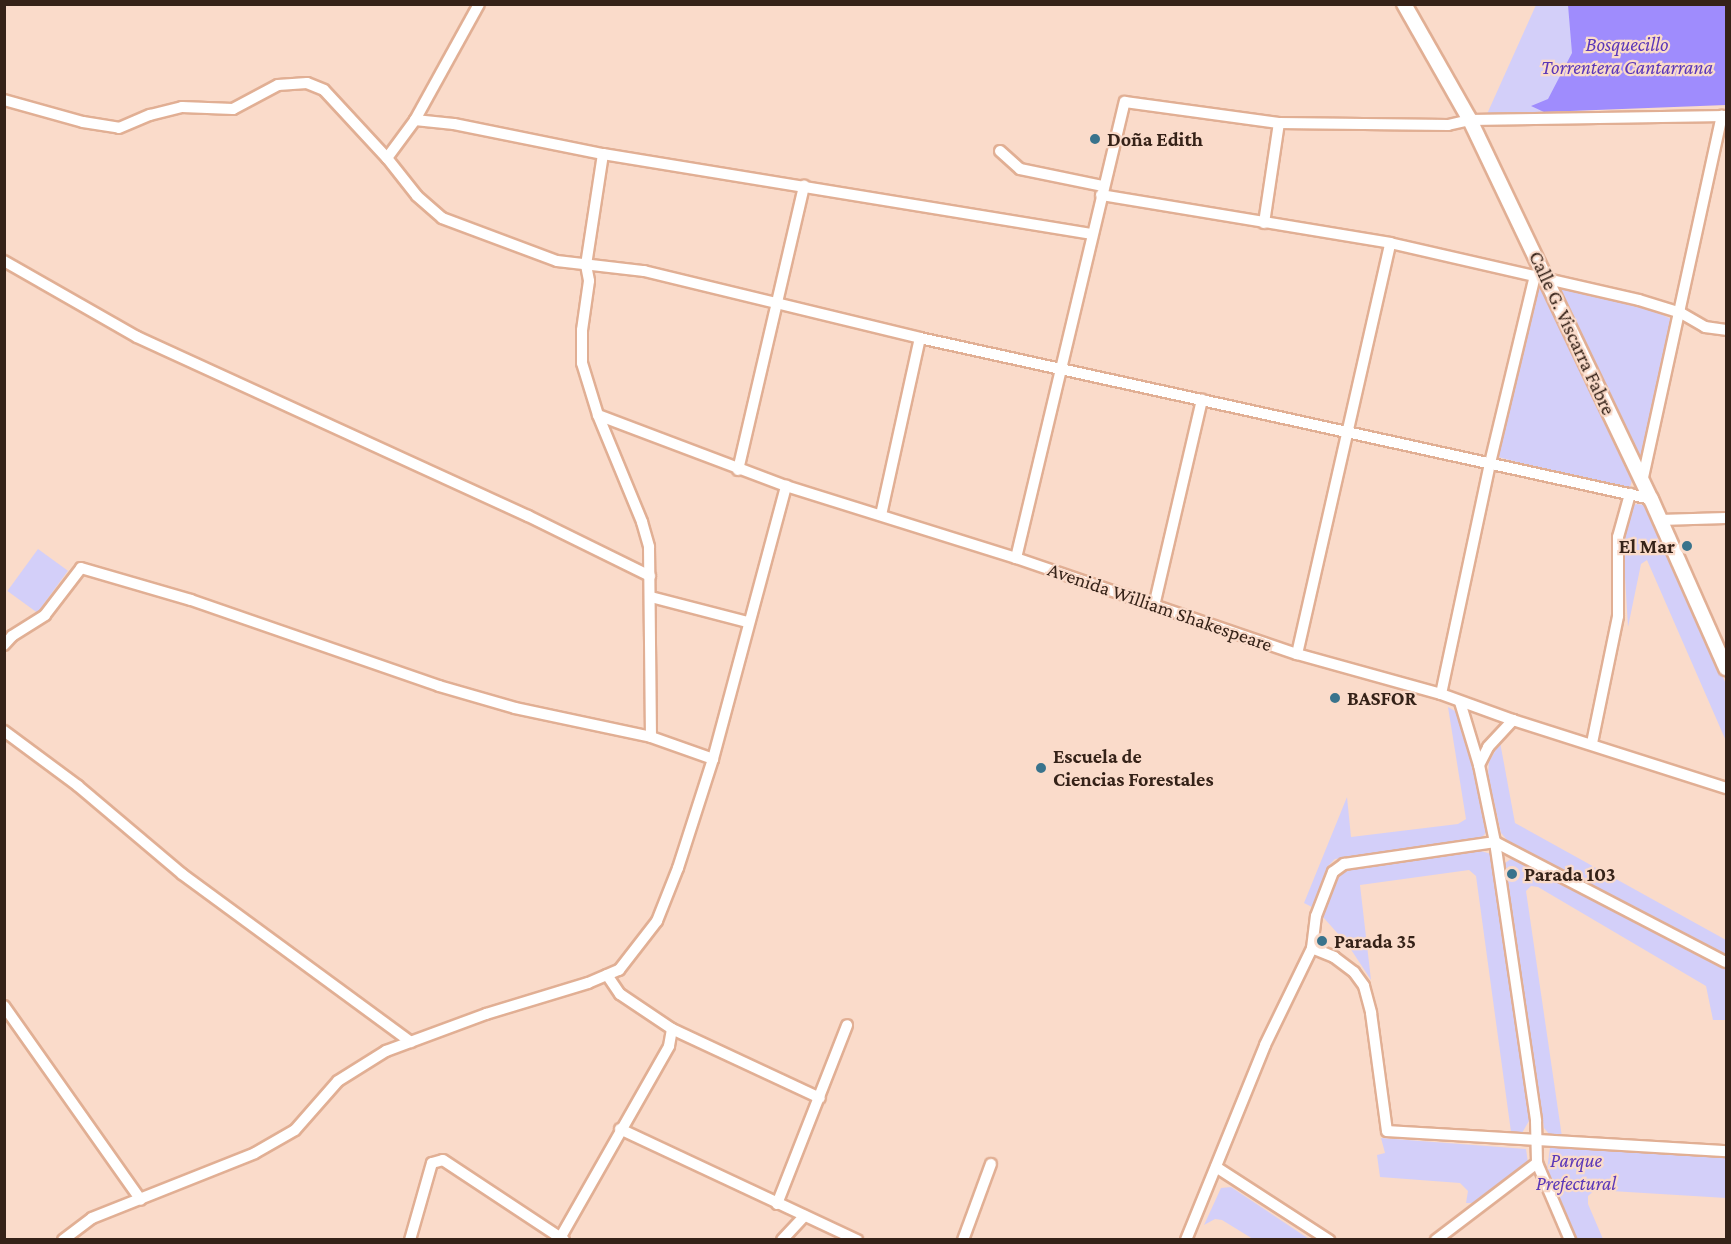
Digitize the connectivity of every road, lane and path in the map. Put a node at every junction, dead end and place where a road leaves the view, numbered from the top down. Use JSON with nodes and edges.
{"nodes":[{"id":1,"x":479,"y":4,"type":"edge"},
{"id":2,"x":1404,"y":4,"type":"edge"},
{"id":3,"x":4,"y":100,"type":"edge"},
{"id":4,"x":1724,"y":116,"type":"edge"},
{"id":5,"x":415,"y":120,"type":"junction"},
{"id":6,"x":1470,"y":120,"type":"junction"},
{"id":7,"x":1279,"y":123,"type":"junction"},
{"id":8,"x":1000,"y":151,"type":"dead end"},
{"id":9,"x":603,"y":154,"type":"junction"},
{"id":10,"x":387,"y":158,"type":"junction"},
{"id":11,"x":804,"y":186,"type":"junction"},
{"id":12,"x":1102,"y":191,"type":"junction"},
{"id":13,"x":1264,"y":223,"type":"junction"},
{"id":14,"x":1092,"y":234,"type":"junction"},
{"id":15,"x":1390,"y":243,"type":"junction"},
{"id":16,"x":4,"y":261,"type":"edge"},
{"id":17,"x":586,"y":265,"type":"junction"},
{"id":18,"x":1541,"y":277,"type":"junction"},
{"id":19,"x":776,"y":302,"type":"junction"},
{"id":20,"x":1680,"y":313,"type":"junction"},
{"id":21,"x":1726,"y":330,"type":"edge"},
{"id":22,"x":920,"y":338,"type":"junction"},
{"id":23,"x":1060,"y":368,"type":"junction"},
{"id":24,"x":1202,"y":400,"type":"junction"},
{"id":25,"x":598,"y":415,"type":"junction"},
{"id":26,"x":1347,"y":431,"type":"junction"},
{"id":27,"x":1490,"y":463,"type":"junction"},
{"id":28,"x":738,"y":470,"type":"junction"},
{"id":29,"x":1642,"y":482,"type":"junction"},
{"id":30,"x":786,"y":486,"type":"junction"},
{"id":31,"x":1630,"y":494,"type":"junction"},
{"id":32,"x":1651,"y":499,"type":"junction"},
{"id":33,"x":881,"y":515,"type":"junction"},
{"id":34,"x":1726,"y":518,"type":"edge"},
{"id":35,"x":1660,"y":520,"type":"junction"},
{"id":36,"x":1016,"y":558,"type":"junction"},
{"id":37,"x":650,"y":576,"type":"junction"},
{"id":38,"x":651,"y":597,"type":"junction"},
{"id":39,"x":1154,"y":606,"type":"junction"},
{"id":40,"x":748,"y":622,"type":"junction"},
{"id":41,"x":4,"y":645,"type":"edge"},
{"id":42,"x":1297,"y":654,"type":"junction"},
{"id":43,"x":1726,"y":668,"type":"edge"},
{"id":44,"x":1441,"y":694,"type":"junction"},
{"id":45,"x":1460,"y":702,"type":"junction"},
{"id":46,"x":1513,"y":720,"type":"junction"},
{"id":47,"x":4,"y":731,"type":"edge"},
{"id":48,"x":651,"y":737,"type":"junction"},
{"id":49,"x":1592,"y":743,"type":"junction"},
{"id":50,"x":714,"y":759,"type":"junction"},
{"id":51,"x":1479,"y":765,"type":"junction"},
{"id":52,"x":1726,"y":788,"type":"edge"},
{"id":53,"x":1496,"y":842,"type":"junction"},
{"id":54,"x":1312,"y":948,"type":"junction"},
{"id":55,"x":1726,"y":962,"type":"edge"},
{"id":56,"x":607,"y":975,"type":"junction"},
{"id":57,"x":4,"y":1006,"type":"edge"},
{"id":58,"x":847,"y":1025,"type":"dead end"},
{"id":59,"x":672,"y":1029,"type":"junction"},
{"id":60,"x":411,"y":1042,"type":"junction"},
{"id":61,"x":820,"y":1098,"type":"junction"},
{"id":62,"x":620,"y":1129,"type":"junction"},
{"id":63,"x":1536,"y":1140,"type":"junction"},
{"id":64,"x":1726,"y":1151,"type":"edge"},
{"id":65,"x":1537,"y":1163,"type":"junction"},
{"id":66,"x":992,"y":1164,"type":"dead end"},
{"id":67,"x":1216,"y":1167,"type":"junction"},
{"id":68,"x":141,"y":1200,"type":"junction"},
{"id":69,"x":777,"y":1204,"type":"junction"},
{"id":70,"x":804,"y":1216,"type":"junction"},
{"id":71,"x":63,"y":1239,"type":"edge"},
{"id":72,"x":410,"y":1239,"type":"edge"},
{"id":73,"x":561,"y":1239,"type":"edge"},
{"id":74,"x":782,"y":1239,"type":"edge"},
{"id":75,"x":857,"y":1239,"type":"edge"},
{"id":76,"x":963,"y":1239,"type":"edge"},
{"id":77,"x":1186,"y":1239,"type":"edge"},
{"id":78,"x":1329,"y":1239,"type":"edge"},
{"id":79,"x":1436,"y":1239,"type":"edge"},
{"id":80,"x":1570,"y":1239,"type":"edge"}],
"edges":[{"from":1,"to":5,"type":"street"},
{"from":2,"to":6,"type":"street","name":"Calle G. Viscarra Fabre"},
{"from":3,"to":10,"type":"street"},
{"from":4,"to":6,"type":"street"},
{"from":4,"to":20,"type":"street"},
{"from":5,"to":9,"type":"street"},
{"from":5,"to":10,"type":"street"},
{"from":6,"to":7,"type":"street"},
{"from":6,"to":18,"type":"street","name":"Calle G. Viscarra Fabre"},
{"from":7,"to":12,"type":"street"},
{"from":7,"to":13,"type":"street"},
{"from":8,"to":12,"type":"street"},
{"from":9,"to":11,"type":"street"},
{"from":9,"to":17,"type":"street"},
{"from":10,"to":17,"type":"street"},
{"from":11,"to":14,"type":"street"},
{"from":11,"to":19,"type":"street"},
{"from":12,"to":13,"type":"street"},
{"from":12,"to":14,"type":"street"},
{"from":13,"to":15,"type":"street"},
{"from":14,"to":23,"type":"street"},
{"from":15,"to":18,"type":"street"},
{"from":15,"to":26,"type":"street"},
{"from":16,"to":37,"type":"street"},
{"from":17,"to":19,"type":"street"},
{"from":17,"to":25,"type":"street"},
{"from":18,"to":20,"type":"street"},
{"from":18,"to":27,"type":"street"},
{"from":18,"to":29,"type":"street","name":"Calle G. Viscarra Fabre"},
{"from":19,"to":22,"type":"street"},
{"from":19,"to":28,"type":"street"},
{"from":20,"to":21,"type":"street"},
{"from":20,"to":29,"type":"street"},
{"from":22,"to":23,"type":"street"},
{"from":22,"to":33,"type":"street"},
{"from":23,"to":24,"type":"street"},
{"from":23,"to":36,"type":"street"},
{"from":24,"to":26,"type":"street"},
{"from":24,"to":39,"type":"street"},
{"from":25,"to":28,"type":"street","name":"Avenida William Shakespeare"},
{"from":25,"to":37,"type":"street"},
{"from":26,"to":27,"type":"street"},
{"from":26,"to":42,"type":"street"},
{"from":27,"to":31,"type":"street"},
{"from":27,"to":44,"type":"street"},
{"from":28,"to":30,"type":"street","name":"Avenida William Shakespeare"},
{"from":29,"to":32,"type":"street","name":"Calle G. Viscarra Fabre"},
{"from":30,"to":33,"type":"street","name":"Avenida William Shakespeare"},
{"from":30,"to":40,"type":"street"},
{"from":31,"to":32,"type":"street"},
{"from":31,"to":49,"type":"street"},
{"from":32,"to":35,"type":"street","name":"Calle G. Viscarra Fabre"},
{"from":33,"to":36,"type":"street","name":"Avenida William Shakespeare"},
{"from":34,"to":35,"type":"street"},
{"from":35,"to":43,"type":"street","name":"Calle G. Viscarra Fabre"},
{"from":36,"to":39,"type":"street","name":"Avenida William Shakespeare"},
{"from":37,"to":38,"type":"street"},
{"from":38,"to":40,"type":"street"},
{"from":38,"to":48,"type":"street"},
{"from":39,"to":42,"type":"street","name":"Avenida William Shakespeare"},
{"from":40,"to":50,"type":"street"},
{"from":41,"to":48,"type":"street"},
{"from":42,"to":44,"type":"street","name":"Avenida William Shakespeare"},
{"from":44,"to":45,"type":"street","name":"Avenida William Shakespeare"},
{"from":45,"to":46,"type":"street","name":"Avenida William Shakespeare"},
{"from":45,"to":51,"type":"street"},
{"from":46,"to":49,"type":"street","name":"Avenida William Shakespeare"},
{"from":46,"to":51,"type":"street"},
{"from":47,"to":60,"type":"street"},
{"from":48,"to":50,"type":"street"},
{"from":49,"to":52,"type":"street","name":"Avenida William Shakespeare"},
{"from":50,"to":56,"type":"street"},
{"from":51,"to":53,"type":"street"},
{"from":53,"to":54,"type":"street"},
{"from":53,"to":55,"type":"street"},
{"from":53,"to":63,"type":"street"},
{"from":54,"to":63,"type":"street"},
{"from":54,"to":67,"type":"street"},
{"from":56,"to":59,"type":"street"},
{"from":56,"to":60,"type":"street"},
{"from":57,"to":68,"type":"street"},
{"from":58,"to":61,"type":"street"},
{"from":59,"to":61,"type":"street"},
{"from":59,"to":62,"type":"street"},
{"from":60,"to":68,"type":"street"},
{"from":61,"to":69,"type":"street"},
{"from":62,"to":69,"type":"street"},
{"from":62,"to":73,"type":"street"},
{"from":63,"to":64,"type":"street"},
{"from":63,"to":65,"type":"street"},
{"from":65,"to":79,"type":"street"},
{"from":65,"to":80,"type":"street"},
{"from":66,"to":76,"type":"street"},
{"from":67,"to":77,"type":"street"},
{"from":67,"to":78,"type":"street"},
{"from":68,"to":71,"type":"street"},
{"from":69,"to":70,"type":"street"},
{"from":70,"to":74,"type":"street"},
{"from":70,"to":75,"type":"street"},
{"from":72,"to":73,"type":"street"}]}
